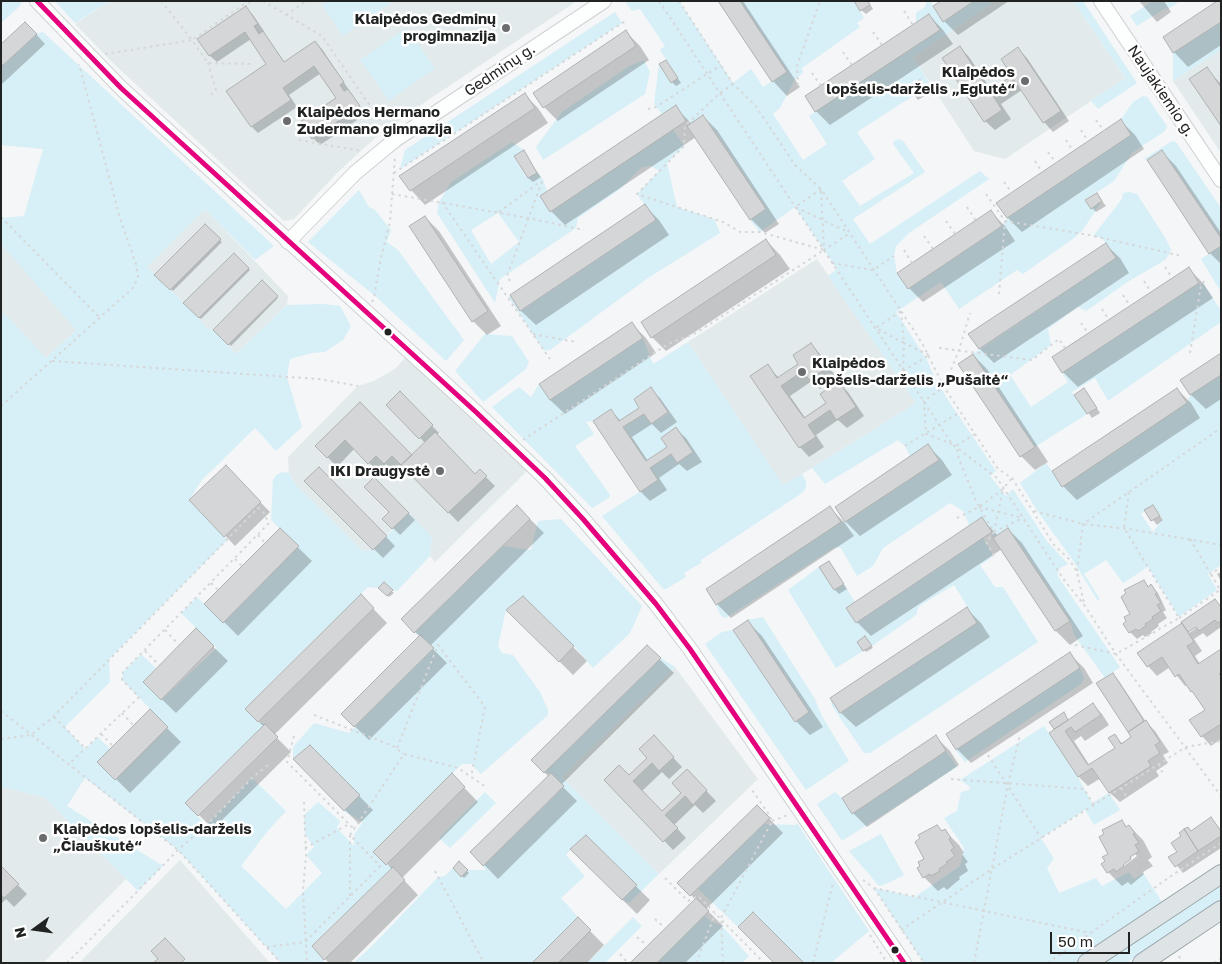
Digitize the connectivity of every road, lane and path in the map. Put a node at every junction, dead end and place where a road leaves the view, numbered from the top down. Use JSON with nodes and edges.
{"nodes":[{"id":1,"x":37,"y":1,"type":"edge"},
{"id":2,"x":161,"y":1,"type":"edge"},
{"id":3,"x":253,"y":1,"type":"edge"},
{"id":4,"x":262,"y":1,"type":"edge"},
{"id":5,"x":306,"y":1,"type":"edge"},
{"id":6,"x":604,"y":1,"type":"edge"},
{"id":7,"x":659,"y":1,"type":"edge"},
{"id":8,"x":679,"y":1,"type":"edge"},
{"id":9,"x":820,"y":1,"type":"edge"},
{"id":10,"x":1100,"y":1,"type":"edge"},
{"id":11,"x":904,"y":11,"type":"dead end"},
{"id":12,"x":286,"y":15,"type":"junction"},
{"id":13,"x":628,"y":20,"type":"dead end"},
{"id":14,"x":913,"y":25,"type":"dead end"},
{"id":15,"x":873,"y":32,"type":"dead end"},
{"id":16,"x":192,"y":40,"type":"junction"},
{"id":17,"x":882,"y":45,"type":"dead end"},
{"id":18,"x":843,"y":52,"type":"dead end"},
{"id":19,"x":85,"y":60,"type":"junction"},
{"id":20,"x":208,"y":63,"type":"junction"},
{"id":21,"x":251,"y":64,"type":"dead end"},
{"id":22,"x":722,"y":65,"type":"junction"},
{"id":23,"x":852,"y":65,"type":"dead end"},
{"id":24,"x":812,"y":73,"type":"dead end"},
{"id":25,"x":707,"y":75,"type":"junction"},
{"id":26,"x":734,"y":84,"type":"junction"},
{"id":27,"x":798,"y":86,"type":"dead end"},
{"id":28,"x":821,"y":86,"type":"dead end"},
{"id":29,"x":720,"y":93,"type":"junction"},
{"id":30,"x":211,"y":95,"type":"dead end"},
{"id":31,"x":648,"y":109,"type":"dead end"},
{"id":32,"x":1096,"y":120,"type":"dead end"},
{"id":33,"x":1081,"y":130,"type":"dead end"},
{"id":34,"x":1104,"y":131,"type":"dead end"},
{"id":35,"x":388,"y":136,"type":"junction"},
{"id":36,"x":299,"y":140,"type":"dead end"},
{"id":37,"x":1066,"y":140,"type":"dead end"},
{"id":38,"x":1088,"y":141,"type":"dead end"},
{"id":39,"x":364,"y":151,"type":"dead end"},
{"id":40,"x":1073,"y":151,"type":"dead end"},
{"id":41,"x":1048,"y":152,"type":"dead end"},
{"id":42,"x":1035,"y":161,"type":"dead end"},
{"id":43,"x":1056,"y":163,"type":"dead end"},
{"id":44,"x":1042,"y":172,"type":"dead end"},
{"id":45,"x":394,"y":173,"type":"junction"},
{"id":46,"x":1221,"y":180,"type":"edge"},
{"id":47,"x":1004,"y":182,"type":"dead end"},
{"id":48,"x":821,"y":190,"type":"junction"},
{"id":49,"x":1012,"y":193,"type":"dead end"},
{"id":50,"x":392,"y":194,"type":"junction"},
{"id":51,"x":986,"y":194,"type":"dead end"},
{"id":52,"x":442,"y":202,"type":"junction"},
{"id":53,"x":795,"y":207,"type":"junction"},
{"id":54,"x":967,"y":207,"type":"dead end"},
{"id":55,"x":498,"y":212,"type":"junction"},
{"id":56,"x":1,"y":217,"type":"edge"},
{"id":57,"x":528,"y":218,"type":"junction"},
{"id":58,"x":823,"y":220,"type":"junction"},
{"id":59,"x":946,"y":221,"type":"dead end"},
{"id":60,"x":976,"y":221,"type":"dead end"},
{"id":61,"x":1005,"y":221,"type":"junction"},
{"id":62,"x":584,"y":230,"type":"dead end"},
{"id":63,"x":850,"y":233,"type":"junction"},
{"id":64,"x":955,"y":234,"type":"dead end"},
{"id":65,"x":924,"y":236,"type":"dead end"},
{"id":66,"x":288,"y":242,"type":"junction"},
{"id":67,"x":933,"y":249,"type":"dead end"},
{"id":68,"x":824,"y":250,"type":"junction"},
{"id":69,"x":904,"y":250,"type":"dead end"},
{"id":70,"x":894,"y":256,"type":"dead end"},
{"id":71,"x":1182,"y":256,"type":"dead end"},
{"id":72,"x":832,"y":263,"type":"junction"},
{"id":73,"x":912,"y":263,"type":"dead end"},
{"id":74,"x":1164,"y":267,"type":"dead end"},
{"id":75,"x":873,"y":270,"type":"junction"},
{"id":76,"x":1172,"y":278,"type":"dead end"},
{"id":77,"x":1206,"y":279,"type":"dead end"},
{"id":78,"x":510,"y":281,"type":"dead end"},
{"id":79,"x":1144,"y":281,"type":"dead end"},
{"id":80,"x":1151,"y":292,"type":"dead end"},
{"id":81,"x":999,"y":294,"type":"dead end"},
{"id":82,"x":1123,"y":295,"type":"dead end"},
{"id":83,"x":1130,"y":306,"type":"dead end"},
{"id":84,"x":1102,"y":309,"type":"dead end"},
{"id":85,"x":901,"y":311,"type":"junction"},
{"id":86,"x":366,"y":312,"type":"junction"},
{"id":87,"x":970,"y":313,"type":"dead end"},
{"id":88,"x":100,"y":318,"type":"junction"},
{"id":89,"x":1109,"y":320,"type":"dead end"},
{"id":90,"x":1081,"y":323,"type":"dead end"},
{"id":91,"x":876,"y":328,"type":"junction"},
{"id":92,"x":533,"y":334,"type":"junction"},
{"id":93,"x":1088,"y":334,"type":"dead end"},
{"id":94,"x":576,"y":342,"type":"dead end"},
{"id":95,"x":904,"y":343,"type":"junction"},
{"id":96,"x":939,"y":348,"type":"dead end"},
{"id":97,"x":1065,"y":348,"type":"dead end"},
{"id":98,"x":959,"y":350,"type":"junction"},
{"id":99,"x":1190,"y":353,"type":"dead end"},
{"id":100,"x":929,"y":355,"type":"junction"},
{"id":101,"x":550,"y":359,"type":"dead end"},
{"id":102,"x":52,"y":361,"type":"junction"},
{"id":103,"x":903,"y":371,"type":"junction"},
{"id":104,"x":358,"y":386,"type":"dead end"},
{"id":105,"x":944,"y":387,"type":"junction"},
{"id":106,"x":924,"y":401,"type":"junction"},
{"id":107,"x":1,"y":406,"type":"edge"},
{"id":108,"x":960,"y":412,"type":"junction"},
{"id":109,"x":940,"y":425,"type":"junction"},
{"id":110,"x":1221,"y":428,"type":"edge"},
{"id":111,"x":926,"y":434,"type":"junction"},
{"id":112,"x":975,"y":434,"type":"junction"},
{"id":113,"x":952,"y":444,"type":"junction"},
{"id":114,"x":905,"y":446,"type":"dead end"},
{"id":115,"x":956,"y":446,"type":"junction"},
{"id":116,"x":514,"y":449,"type":"junction"},
{"id":117,"x":1012,"y":478,"type":"junction"},
{"id":118,"x":1003,"y":489,"type":"junction"},
{"id":119,"x":1130,"y":491,"type":"junction"},
{"id":120,"x":979,"y":507,"type":"junction"},
{"id":121,"x":1034,"y":511,"type":"junction"},
{"id":122,"x":999,"y":512,"type":"junction"},
{"id":123,"x":957,"y":518,"type":"dead end"},
{"id":124,"x":1023,"y":518,"type":"junction"},
{"id":125,"x":1082,"y":524,"type":"junction"},
{"id":126,"x":1124,"y":528,"type":"junction"},
{"id":127,"x":994,"y":532,"type":"junction"},
{"id":128,"x":258,"y":535,"type":"junction"},
{"id":129,"x":1190,"y":540,"type":"junction"},
{"id":130,"x":265,"y":543,"type":"dead end"},
{"id":131,"x":1221,"y":545,"type":"edge"},
{"id":132,"x":994,"y":556,"type":"dead end"},
{"id":133,"x":234,"y":558,"type":"junction"},
{"id":134,"x":242,"y":566,"type":"dead end"},
{"id":135,"x":1221,"y":567,"type":"edge"},
{"id":136,"x":1077,"y":572,"type":"junction"},
{"id":137,"x":1211,"y":574,"type":"junction"},
{"id":138,"x":211,"y":583,"type":"junction"},
{"id":139,"x":218,"y":590,"type":"dead end"},
{"id":140,"x":1085,"y":606,"type":"junction"},
{"id":141,"x":1178,"y":618,"type":"junction"},
{"id":142,"x":165,"y":630,"type":"junction"},
{"id":143,"x":179,"y":645,"type":"dead end"},
{"id":144,"x":1075,"y":645,"type":"dead end"},
{"id":145,"x":144,"y":651,"type":"junction"},
{"id":146,"x":1116,"y":654,"type":"junction"},
{"id":147,"x":159,"y":665,"type":"dead end"},
{"id":148,"x":1,"y":711,"type":"edge"},
{"id":149,"x":122,"y":713,"type":"junction"},
{"id":150,"x":314,"y":715,"type":"dead end"},
{"id":151,"x":53,"y":717,"type":"junction"},
{"id":152,"x":134,"y":726,"type":"dead end"},
{"id":153,"x":101,"y":734,"type":"junction"},
{"id":154,"x":31,"y":735,"type":"junction"},
{"id":155,"x":1020,"y":735,"type":"dead end"},
{"id":156,"x":294,"y":736,"type":"dead end"},
{"id":157,"x":1,"y":739,"type":"edge"},
{"id":158,"x":1221,"y":741,"type":"edge"},
{"id":159,"x":113,"y":746,"type":"dead end"},
{"id":160,"x":1186,"y":747,"type":"junction"},
{"id":161,"x":397,"y":748,"type":"junction"},
{"id":162,"x":86,"y":749,"type":"junction"},
{"id":163,"x":404,"y":754,"type":"junction"},
{"id":164,"x":988,"y":755,"type":"dead end"},
{"id":165,"x":69,"y":764,"type":"junction"},
{"id":166,"x":1159,"y":764,"type":"junction"},
{"id":167,"x":268,"y":765,"type":"dead end"},
{"id":168,"x":1164,"y":774,"type":"dead end"},
{"id":169,"x":471,"y":777,"type":"junction"},
{"id":170,"x":951,"y":779,"type":"dead end"},
{"id":171,"x":1008,"y":784,"type":"junction"},
{"id":172,"x":486,"y":787,"type":"dead end"},
{"id":173,"x":1121,"y":788,"type":"junction"},
{"id":174,"x":752,"y":790,"type":"dead end"},
{"id":175,"x":1221,"y":796,"type":"edge"},
{"id":176,"x":1128,"y":799,"type":"dead end"},
{"id":177,"x":304,"y":802,"type":"dead end"},
{"id":178,"x":1094,"y":805,"type":"junction"},
{"id":179,"x":790,"y":814,"type":"dead end"},
{"id":180,"x":772,"y":821,"type":"junction"},
{"id":181,"x":349,"y":824,"type":"junction"},
{"id":182,"x":354,"y":829,"type":"junction"},
{"id":183,"x":350,"y":835,"type":"junction"},
{"id":184,"x":1041,"y":838,"type":"junction"},
{"id":185,"x":1221,"y":843,"type":"edge"},
{"id":186,"x":306,"y":848,"type":"junction"},
{"id":187,"x":178,"y":850,"type":"junction"},
{"id":188,"x":992,"y":869,"type":"junction"},
{"id":189,"x":435,"y":871,"type":"dead end"},
{"id":190,"x":1221,"y":874,"type":"edge"},
{"id":191,"x":860,"y":877,"type":"dead end"},
{"id":192,"x":665,"y":878,"type":"dead end"},
{"id":193,"x":834,"y":880,"type":"dead end"},
{"id":194,"x":874,"y":888,"type":"junction"},
{"id":195,"x":350,"y":897,"type":"junction"},
{"id":196,"x":941,"y":903,"type":"junction"},
{"id":197,"x":1221,"y":910,"type":"edge"},
{"id":198,"x":983,"y":911,"type":"junction"},
{"id":199,"x":715,"y":913,"type":"junction"},
{"id":200,"x":720,"y":918,"type":"junction"},
{"id":201,"x":656,"y":919,"type":"dead end"},
{"id":202,"x":665,"y":928,"type":"dead end"},
{"id":203,"x":901,"y":930,"type":"junction"},
{"id":204,"x":1090,"y":933,"type":"junction"},
{"id":205,"x":638,"y":937,"type":"dead end"},
{"id":206,"x":305,"y":942,"type":"junction"},
{"id":207,"x":647,"y":946,"type":"dead end"},
{"id":208,"x":267,"y":947,"type":"junction"},
{"id":209,"x":1176,"y":952,"type":"dead end"},
{"id":210,"x":620,"y":954,"type":"dead end"},
{"id":211,"x":1221,"y":958,"type":"edge"},
{"id":212,"x":67,"y":963,"type":"edge"},
{"id":213,"x":281,"y":963,"type":"edge"},
{"id":214,"x":307,"y":963,"type":"edge"},
{"id":215,"x":484,"y":963,"type":"edge"},
{"id":216,"x":628,"y":963,"type":"edge"},
{"id":217,"x":696,"y":963,"type":"edge"},
{"id":218,"x":723,"y":963,"type":"edge"},
{"id":219,"x":764,"y":963,"type":"edge"},
{"id":220,"x":813,"y":963,"type":"edge"},
{"id":221,"x":904,"y":963,"type":"edge"},
{"id":222,"x":924,"y":963,"type":"edge"},
{"id":223,"x":974,"y":963,"type":"edge"},
{"id":224,"x":1048,"y":963,"type":"edge"},
{"id":225,"x":1088,"y":963,"type":"edge"},
{"id":226,"x":1142,"y":963,"type":"edge"},
{"id":227,"x":1182,"y":963,"type":"edge"},
{"id":228,"x":1214,"y":963,"type":"edge"}],
"edges":[{"from":1,"to":19,"type":"street"},
{"from":2,"to":16,"type":"path"},
{"from":3,"to":16,"type":"path"},
{"from":4,"to":12,"type":"path"},
{"from":5,"to":12,"type":"path"},
{"from":6,"to":35,"type":"street","name":"Gedminų g."},
{"from":7,"to":25,"type":"path"},
{"from":8,"to":22,"type":"path"},
{"from":9,"to":27,"type":"path"},
{"from":10,"to":46,"type":"street","name":"Naujakiemio g."},
{"from":11,"to":14,"type":"path"},
{"from":12,"to":35,"type":"path"},
{"from":13,"to":45,"type":"path"},
{"from":15,"to":17,"type":"path"},
{"from":16,"to":19,"type":"path"},
{"from":16,"to":20,"type":"path"},
{"from":18,"to":23,"type":"path"},
{"from":19,"to":66,"type":"street"},
{"from":19,"to":88,"type":"path"},
{"from":20,"to":21,"type":"path"},
{"from":20,"to":30,"type":"path"},
{"from":22,"to":25,"type":"path"},
{"from":22,"to":26,"type":"path"},
{"from":24,"to":28,"type":"path"},
{"from":25,"to":29,"type":"path"},
{"from":25,"to":31,"type":"path"},
{"from":26,"to":29,"type":"path"},
{"from":26,"to":48,"type":"path"},
{"from":29,"to":53,"type":"path"},
{"from":29,"to":68,"type":"path"},
{"from":32,"to":34,"type":"path"},
{"from":33,"to":38,"type":"path"},
{"from":35,"to":45,"type":"path"},
{"from":35,"to":66,"type":"street","name":"Gedminų g."},
{"from":36,"to":39,"type":"path"},
{"from":37,"to":40,"type":"path"},
{"from":41,"to":43,"type":"path"},
{"from":42,"to":44,"type":"path"},
{"from":45,"to":50,"type":"path"},
{"from":47,"to":49,"type":"path"},
{"from":48,"to":53,"type":"path"},
{"from":48,"to":58,"type":"path"},
{"from":48,"to":63,"type":"path"},
{"from":50,"to":52,"type":"path"},
{"from":50,"to":86,"type":"path"},
{"from":51,"to":61,"type":"path"},
{"from":52,"to":55,"type":"path"},
{"from":52,"to":92,"type":"path"},
{"from":53,"to":58,"type":"path"},
{"from":53,"to":68,"type":"path"},
{"from":54,"to":60,"type":"path"},
{"from":55,"to":57,"type":"path"},
{"from":55,"to":57,"type":"path"},
{"from":56,"to":88,"type":"path"},
{"from":57,"to":62,"type":"path"},
{"from":57,"to":78,"type":"path"},
{"from":58,"to":63,"type":"path"},
{"from":58,"to":68,"type":"path"},
{"from":59,"to":64,"type":"path"},
{"from":61,"to":71,"type":"path"},
{"from":61,"to":81,"type":"path"},
{"from":63,"to":68,"type":"path"},
{"from":63,"to":75,"type":"path"},
{"from":65,"to":67,"type":"path"},
{"from":66,"to":86,"type":"street"},
{"from":68,"to":72,"type":"path"},
{"from":68,"to":116,"type":"path"},
{"from":69,"to":73,"type":"path"},
{"from":70,"to":75,"type":"path"},
{"from":72,"to":75,"type":"path"},
{"from":72,"to":91,"type":"path"},
{"from":74,"to":76,"type":"path"},
{"from":75,"to":85,"type":"path"},
{"from":77,"to":99,"type":"path"},
{"from":79,"to":80,"type":"path"},
{"from":82,"to":83,"type":"path"},
{"from":84,"to":89,"type":"path"},
{"from":85,"to":91,"type":"path"},
{"from":85,"to":95,"type":"path"},
{"from":85,"to":100,"type":"path"},
{"from":86,"to":116,"type":"street"},
{"from":87,"to":98,"type":"path"},
{"from":88,"to":102,"type":"path"},
{"from":90,"to":93,"type":"path"},
{"from":91,"to":95,"type":"path"},
{"from":91,"to":103,"type":"path"},
{"from":92,"to":94,"type":"path"},
{"from":92,"to":101,"type":"path"},
{"from":95,"to":100,"type":"path"},
{"from":95,"to":103,"type":"path"},
{"from":96,"to":98,"type":"path"},
{"from":97,"to":98,"type":"path"},
{"from":98,"to":105,"type":"path"},
{"from":100,"to":103,"type":"path"},
{"from":100,"to":105,"type":"path"},
{"from":102,"to":104,"type":"path"},
{"from":102,"to":107,"type":"path"},
{"from":103,"to":106,"type":"path"},
{"from":105,"to":106,"type":"path"},
{"from":105,"to":108,"type":"path"},
{"from":106,"to":109,"type":"path"},
{"from":106,"to":111,"type":"path"},
{"from":108,"to":109,"type":"path"},
{"from":108,"to":112,"type":"path"},
{"from":109,"to":111,"type":"path"},
{"from":109,"to":113,"type":"path"},
{"from":110,"to":119,"type":"path"},
{"from":111,"to":113,"type":"path"},
{"from":111,"to":114,"type":"path"},
{"from":112,"to":115,"type":"path"},
{"from":112,"to":117,"type":"path"},
{"from":113,"to":115,"type":"path"},
{"from":115,"to":118,"type":"path"},
{"from":115,"to":120,"type":"path"},
{"from":116,"to":221,"type":"street"},
{"from":117,"to":118,"type":"path"},
{"from":117,"to":121,"type":"path"},
{"from":118,"to":120,"type":"path"},
{"from":118,"to":122,"type":"path"},
{"from":118,"to":124,"type":"path"},
{"from":119,"to":125,"type":"path"},
{"from":119,"to":126,"type":"path"},
{"from":120,"to":122,"type":"path"},
{"from":120,"to":123,"type":"path"},
{"from":120,"to":127,"type":"path"},
{"from":121,"to":125,"type":"path"},
{"from":121,"to":136,"type":"path"},
{"from":122,"to":124,"type":"path"},
{"from":122,"to":127,"type":"path"},
{"from":124,"to":127,"type":"path"},
{"from":124,"to":140,"type":"path"},
{"from":125,"to":126,"type":"path"},
{"from":125,"to":136,"type":"path"},
{"from":126,"to":129,"type":"path"},
{"from":126,"to":141,"type":"path"},
{"from":127,"to":132,"type":"path"},
{"from":128,"to":130,"type":"path"},
{"from":128,"to":133,"type":"path"},
{"from":128,"to":151,"type":"path"},
{"from":129,"to":131,"type":"path"},
{"from":129,"to":137,"type":"path"},
{"from":133,"to":134,"type":"path"},
{"from":133,"to":138,"type":"path"},
{"from":135,"to":137,"type":"path"},
{"from":136,"to":140,"type":"path"},
{"from":137,"to":141,"type":"path"},
{"from":138,"to":139,"type":"path"},
{"from":138,"to":142,"type":"path"},
{"from":140,"to":146,"type":"path"},
{"from":141,"to":146,"type":"path"},
{"from":142,"to":143,"type":"path"},
{"from":142,"to":145,"type":"path"},
{"from":144,"to":146,"type":"path"},
{"from":145,"to":147,"type":"path"},
{"from":145,"to":149,"type":"path"},
{"from":146,"to":160,"type":"path"},
{"from":148,"to":154,"type":"path"},
{"from":149,"to":152,"type":"path"},
{"from":149,"to":153,"type":"path"},
{"from":150,"to":161,"type":"path"},
{"from":151,"to":154,"type":"path"},
{"from":151,"to":162,"type":"path"},
{"from":153,"to":159,"type":"path"},
{"from":153,"to":162,"type":"path"},
{"from":154,"to":157,"type":"path"},
{"from":154,"to":165,"type":"path"},
{"from":155,"to":171,"type":"path"},
{"from":156,"to":181,"type":"path"},
{"from":158,"to":160,"type":"path"},
{"from":160,"to":166,"type":"path"},
{"from":160,"to":175,"type":"path"},
{"from":161,"to":163,"type":"path"},
{"from":161,"to":169,"type":"path"},
{"from":162,"to":165,"type":"path"},
{"from":163,"to":169,"type":"path"},
{"from":163,"to":182,"type":"path"},
{"from":164,"to":171,"type":"path"},
{"from":165,"to":187,"type":"path"},
{"from":166,"to":168,"type":"path"},
{"from":166,"to":173,"type":"path"},
{"from":167,"to":187,"type":"path"},
{"from":169,"to":172,"type":"path"},
{"from":170,"to":171,"type":"path"},
{"from":171,"to":178,"type":"path"},
{"from":171,"to":184,"type":"path"},
{"from":171,"to":188,"type":"path"},
{"from":173,"to":176,"type":"path"},
{"from":173,"to":178,"type":"path"},
{"from":174,"to":180,"type":"path"},
{"from":177,"to":186,"type":"path"},
{"from":178,"to":184,"type":"path"},
{"from":179,"to":180,"type":"path"},
{"from":180,"to":200,"type":"path"},
{"from":181,"to":182,"type":"path"},
{"from":181,"to":186,"type":"path"},
{"from":182,"to":183,"type":"path"},
{"from":183,"to":195,"type":"path"},
{"from":183,"to":195,"type":"path"},
{"from":184,"to":188,"type":"path"},
{"from":185,"to":204,"type":"path"},
{"from":186,"to":206,"type":"path"},
{"from":187,"to":208,"type":"path"},
{"from":187,"to":212,"type":"path"},
{"from":188,"to":196,"type":"path"},
{"from":188,"to":198,"type":"path"},
{"from":189,"to":215,"type":"path"},
{"from":190,"to":225,"type":"main road"},
{"from":191,"to":194,"type":"path"},
{"from":192,"to":199,"type":"path"},
{"from":193,"to":220,"type":"path"},
{"from":194,"to":196,"type":"path"},
{"from":194,"to":203,"type":"path"},
{"from":195,"to":206,"type":"path"},
{"from":196,"to":198,"type":"path"},
{"from":196,"to":203,"type":"path"},
{"from":197,"to":226,"type":"main road"},
{"from":198,"to":204,"type":"path"},
{"from":198,"to":223,"type":"path"},
{"from":199,"to":200,"type":"path"},
{"from":199,"to":217,"type":"path"},
{"from":200,"to":218,"type":"path"},
{"from":200,"to":219,"type":"path"},
{"from":201,"to":202,"type":"path"},
{"from":203,"to":222,"type":"path"},
{"from":204,"to":224,"type":"path"},
{"from":205,"to":207,"type":"path"},
{"from":206,"to":208,"type":"path"},
{"from":206,"to":214,"type":"path"},
{"from":208,"to":213,"type":"path"},
{"from":209,"to":227,"type":"path"},
{"from":210,"to":216,"type":"path"},
{"from":211,"to":228,"type":"path"}]}
